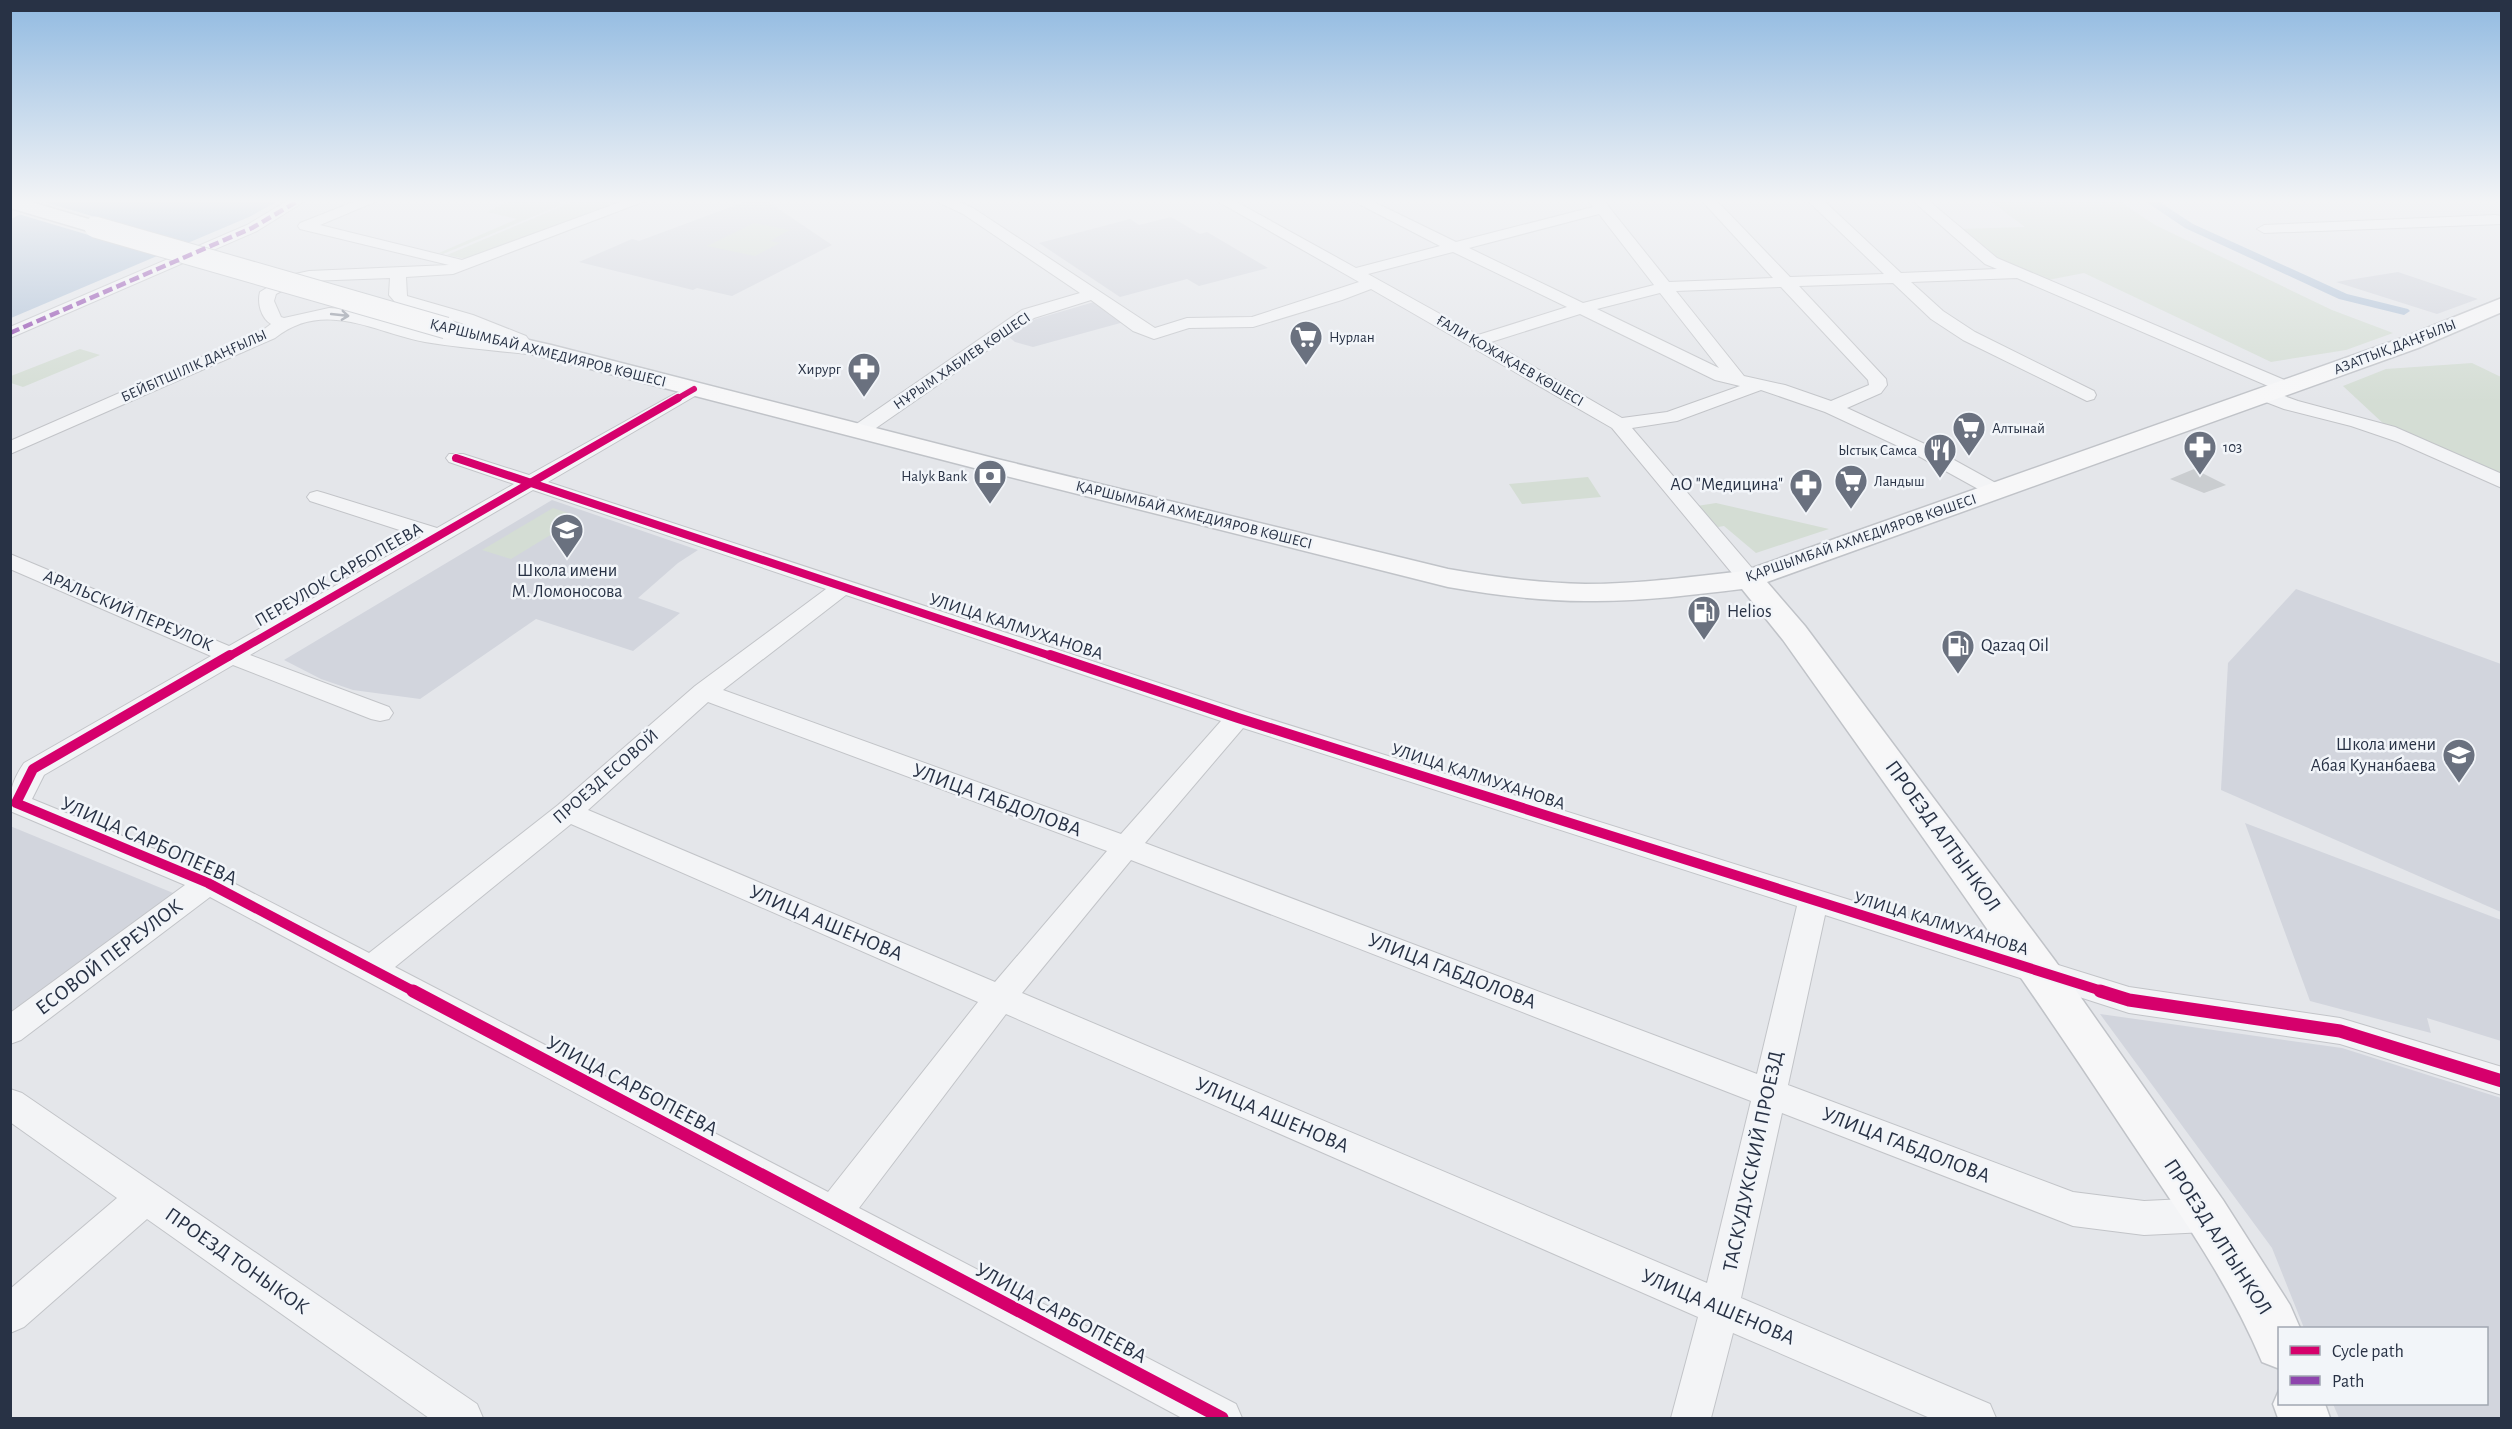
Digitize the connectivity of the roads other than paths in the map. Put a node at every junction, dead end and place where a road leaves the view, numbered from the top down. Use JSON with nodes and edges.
{"nodes":[{"id":1,"x":161,"y":268,"type":"edge"},
{"id":2,"x":236,"y":268,"type":"edge"},
{"id":3,"x":456,"y":268,"type":"edge"},
{"id":4,"x":1053,"y":268,"type":"edge"},
{"id":5,"x":1343,"y":268,"type":"edge"},
{"id":6,"x":1372,"y":268,"type":"edge"},
{"id":7,"x":1497,"y":268,"type":"edge"},
{"id":8,"x":1648,"y":268,"type":"edge"},
{"id":9,"x":1772,"y":268,"type":"edge"},
{"id":10,"x":1886,"y":268,"type":"edge"},
{"id":11,"x":2008,"y":268,"type":"edge"},
{"id":12,"x":1353,"y":273,"type":"junction"},
{"id":13,"x":2019,"y":273,"type":"junction"},
{"id":14,"x":1897,"y":278,"type":"junction"},
{"id":15,"x":398,"y":282,"type":"junction"},
{"id":16,"x":1372,"y":283,"type":"junction"},
{"id":17,"x":1786,"y":283,"type":"junction"},
{"id":18,"x":1664,"y":287,"type":"junction"},
{"id":19,"x":1093,"y":294,"type":"junction"},
{"id":20,"x":2502,"y":304,"type":"edge"},
{"id":21,"x":1582,"y":308,"type":"junction"},
{"id":22,"x":283,"y":323,"type":"junction"},
{"id":23,"x":10,"y":333,"type":"edge"},
{"id":24,"x":1476,"y":341,"type":"junction"},
{"id":25,"x":551,"y":352,"type":"junction"},
{"id":26,"x":1738,"y":380,"type":"junction"},
{"id":27,"x":1759,"y":385,"type":"junction"},
{"id":28,"x":694,"y":389,"type":"junction"},
{"id":29,"x":2276,"y":392,"type":"junction"},
{"id":30,"x":2087,"y":395,"type":"dead end"},
{"id":31,"x":1832,"y":408,"type":"junction"},
{"id":32,"x":1619,"y":424,"type":"junction"},
{"id":33,"x":859,"y":431,"type":"junction"},
{"id":34,"x":10,"y":448,"type":"edge"},
{"id":35,"x":456,"y":458,"type":"dead end"},
{"id":36,"x":2502,"y":482,"type":"edge"},
{"id":37,"x":533,"y":483,"type":"junction"},
{"id":38,"x":1996,"y":491,"type":"junction"},
{"id":39,"x":317,"y":497,"type":"dead end"},
{"id":40,"x":441,"y":536,"type":"junction"},
{"id":41,"x":10,"y":561,"type":"edge"},
{"id":42,"x":1749,"y":579,"type":"junction"},
{"id":43,"x":843,"y":587,"type":"junction"},
{"id":44,"x":232,"y":656,"type":"junction"},
{"id":45,"x":704,"y":692,"type":"junction"},
{"id":46,"x":380,"y":713,"type":"dead end"},
{"id":47,"x":1239,"y":718,"type":"junction"},
{"id":48,"x":16,"y":803,"type":"joint"},
{"id":49,"x":568,"y":812,"type":"junction"},
{"id":50,"x":1126,"y":847,"type":"junction"},
{"id":51,"x":208,"y":883,"type":"junction"},
{"id":52,"x":1813,"y":902,"type":"junction"},
{"id":53,"x":371,"y":969,"type":"junction"},
{"id":54,"x":2042,"y":973,"type":"junction"},
{"id":55,"x":1000,"y":998,"type":"junction"},
{"id":56,"x":10,"y":1031,"type":"edge"},
{"id":57,"x":2502,"y":1081,"type":"edge"},
{"id":58,"x":1768,"y":1092,"type":"junction"},
{"id":59,"x":10,"y":1103,"type":"edge"},
{"id":60,"x":145,"y":1197,"type":"junction"},
{"id":61,"x":833,"y":1213,"type":"junction"},
{"id":62,"x":2206,"y":1215,"type":"junction"},
{"id":63,"x":1721,"y":1309,"type":"junction"},
{"id":64,"x":10,"y":1314,"type":"edge"},
{"id":65,"x":2278,"y":1338,"type":"edge"},
{"id":66,"x":463,"y":1419,"type":"edge"},
{"id":67,"x":1222,"y":1419,"type":"edge"},
{"id":68,"x":1691,"y":1419,"type":"edge"},
{"id":69,"x":1976,"y":1419,"type":"edge"}],
"edges":[{"from":1,"to":23,"type":"street"},
{"from":2,"to":25,"type":"main road","name":"ҚАРШЫМБАЙ АХМЕДИЯРОВ КӨШЕСІ","bridge":true},
{"from":3,"to":15,"type":"street","name":"БЕЙБІТШІЛІК ДАҢҒЫЛЫ"},
{"from":4,"to":19,"type":"street"},
{"from":5,"to":12,"type":"street","name":"ҒАЛИ ҚОЖАҚАЕВ КӨШЕСІ"},
{"from":6,"to":12,"type":"street"},
{"from":7,"to":21,"type":"street"},
{"from":8,"to":18,"type":"street"},
{"from":9,"to":17,"type":"street"},
{"from":10,"to":14,"type":"street"},
{"from":11,"to":13,"type":"street"},
{"from":12,"to":16,"type":"street","name":"ҒАЛИ ҚОЖАҚАЕВ КӨШЕСІ"},
{"from":13,"to":14,"type":"street"},
{"from":13,"to":29,"type":"street"},
{"from":14,"to":17,"type":"street"},
{"from":14,"to":30,"type":"street"},
{"from":15,"to":22,"type":"street","name":"БЕЙБІТШІЛІК ДАҢҒЫЛЫ"},
{"from":15,"to":25,"type":"street"},
{"from":16,"to":19,"type":"street"},
{"from":16,"to":24,"type":"street","name":"ҒАЛИ ҚОЖАҚАЕВ КӨШЕСІ"},
{"from":17,"to":18,"type":"street"},
{"from":17,"to":31,"type":"street"},
{"from":18,"to":21,"type":"street"},
{"from":18,"to":26,"type":"street"},
{"from":19,"to":33,"type":"street","name":"НҰРЫМ ХАБИЕВ КӨШЕСІ"},
{"from":20,"to":29,"type":"main road","name":"АЗАТТЫҚ ДАҢҒЫЛЫ"},
{"from":21,"to":24,"type":"street"},
{"from":21,"to":26,"type":"street"},
{"from":22,"to":25,"type":"street","one_way":true},
{"from":22,"to":34,"type":"street","name":"БЕЙБІТШІЛІК ДАҢҒЫЛЫ"},
{"from":24,"to":32,"type":"street","name":"ҒАЛИ ҚОЖАҚАЕВ КӨШЕСІ"},
{"from":25,"to":28,"type":"main road","name":"ҚАРШЫМБАЙ АХМЕДИЯРОВ КӨШЕСІ"},
{"from":26,"to":27,"type":"street"},
{"from":27,"to":31,"type":"street"},
{"from":27,"to":32,"type":"street"},
{"from":28,"to":33,"type":"main road","name":"ҚАРШЫМБАЙ АХМЕДИЯРОВ КӨШЕСІ"},
{"from":28,"to":37,"type":"street","name":"ПЕРЕУЛОК САРБОПЕЕВА"},
{"from":29,"to":36,"type":"street"},
{"from":29,"to":38,"type":"main road","name":"ҚАРШЫМБАЙ АХМЕДИЯРОВ КӨШЕСІ"},
{"from":31,"to":38,"type":"street"},
{"from":32,"to":42,"type":"street","name":"ҒАЛИ ҚОЖАҚАЕВ КӨШЕСІ"},
{"from":33,"to":42,"type":"main road","name":"ҚАРШЫМБАЙ АХМЕДИЯРОВ КӨШЕСІ"},
{"from":35,"to":37,"type":"street","name":"УЛИЦА КАЛМУХАНОВА"},
{"from":37,"to":40,"type":"street","name":"ПЕРЕУЛОК САРБОПЕЕВА"},
{"from":37,"to":43,"type":"street","name":"УЛИЦА КАЛМУХАНОВА"},
{"from":38,"to":42,"type":"main road","name":"ҚАРШЫМБАЙ АХМЕДИЯРОВ КӨШЕСІ"},
{"from":39,"to":40,"type":"street"},
{"from":40,"to":44,"type":"street","name":"ПЕРЕУЛОК САРБОПЕЕВА"},
{"from":41,"to":44,"type":"street","name":"АРАЛЬСКИЙ ПЕРЕУЛОК"},
{"from":42,"to":54,"type":"main road","name":"ПРОЕЗД АЛТЫНКОЛ"},
{"from":43,"to":45,"type":"street","name":"ПРОЕЗД ЕСОВОЙ"},
{"from":43,"to":47,"type":"street","name":"УЛИЦА КАЛМУХАНОВА"},
{"from":44,"to":46,"type":"street","name":"АРАЛЬСКИЙ ПЕРЕУЛОК"},
{"from":44,"to":48,"type":"street","name":"ПЕРЕУЛОК САРБОПЕЕВА"},
{"from":45,"to":49,"type":"street","name":"ПРОЕЗД ЕСОВОЙ"},
{"from":45,"to":50,"type":"street","name":"УЛИЦА ГАБДОЛОВА"},
{"from":47,"to":50,"type":"street"},
{"from":47,"to":52,"type":"street","name":"УЛИЦА КАЛМУХАНОВА"},
{"from":48,"to":51,"type":"street","name":"УЛИЦА САРБОПЕЕВА"},
{"from":49,"to":53,"type":"street","name":"ПРОЕЗД ЕСОВОЙ"},
{"from":49,"to":55,"type":"street","name":"УЛИЦА АШЕНОВА"},
{"from":50,"to":55,"type":"street"},
{"from":50,"to":58,"type":"street","name":"УЛИЦА ГАБДОЛОВА"},
{"from":51,"to":53,"type":"street","name":"УЛИЦА САРБОПЕЕВА"},
{"from":51,"to":56,"type":"street","name":"ЕСОВОЙ ПЕРЕУЛОК"},
{"from":52,"to":54,"type":"street","name":"УЛИЦА КАЛМУХАНОВА"},
{"from":52,"to":58,"type":"street","name":"ТАСКУДУКСКИЙ ПРОЕЗД"},
{"from":53,"to":61,"type":"street","name":"УЛИЦА САРБОПЕЕВА"},
{"from":54,"to":57,"type":"street","name":"УЛИЦА КАЛМУХАНОВА"},
{"from":54,"to":62,"type":"main road","name":"ПРОЕЗД АЛТЫНКОЛ"},
{"from":55,"to":61,"type":"street"},
{"from":55,"to":63,"type":"street","name":"УЛИЦА АШЕНОВА"},
{"from":58,"to":62,"type":"street","name":"УЛИЦА ГАБДОЛОВА"},
{"from":58,"to":63,"type":"street","name":"ТАСКУДУКСКИЙ ПРОЕЗД"},
{"from":59,"to":60,"type":"street","name":"ПРОЕЗД ТОНЫКОК"},
{"from":60,"to":64,"type":"street"},
{"from":60,"to":66,"type":"street","name":"ПРОЕЗД ТОНЫКОК"},
{"from":61,"to":67,"type":"street","name":"УЛИЦА САРБОПЕЕВА"},
{"from":62,"to":65,"type":"main road","name":"ПРОЕЗД АЛТЫНКОЛ"},
{"from":63,"to":68,"type":"street","name":"ТАСКУДУКСКИЙ ПРОЕЗД"},
{"from":63,"to":69,"type":"street","name":"УЛИЦА АШЕНОВА"}]}
